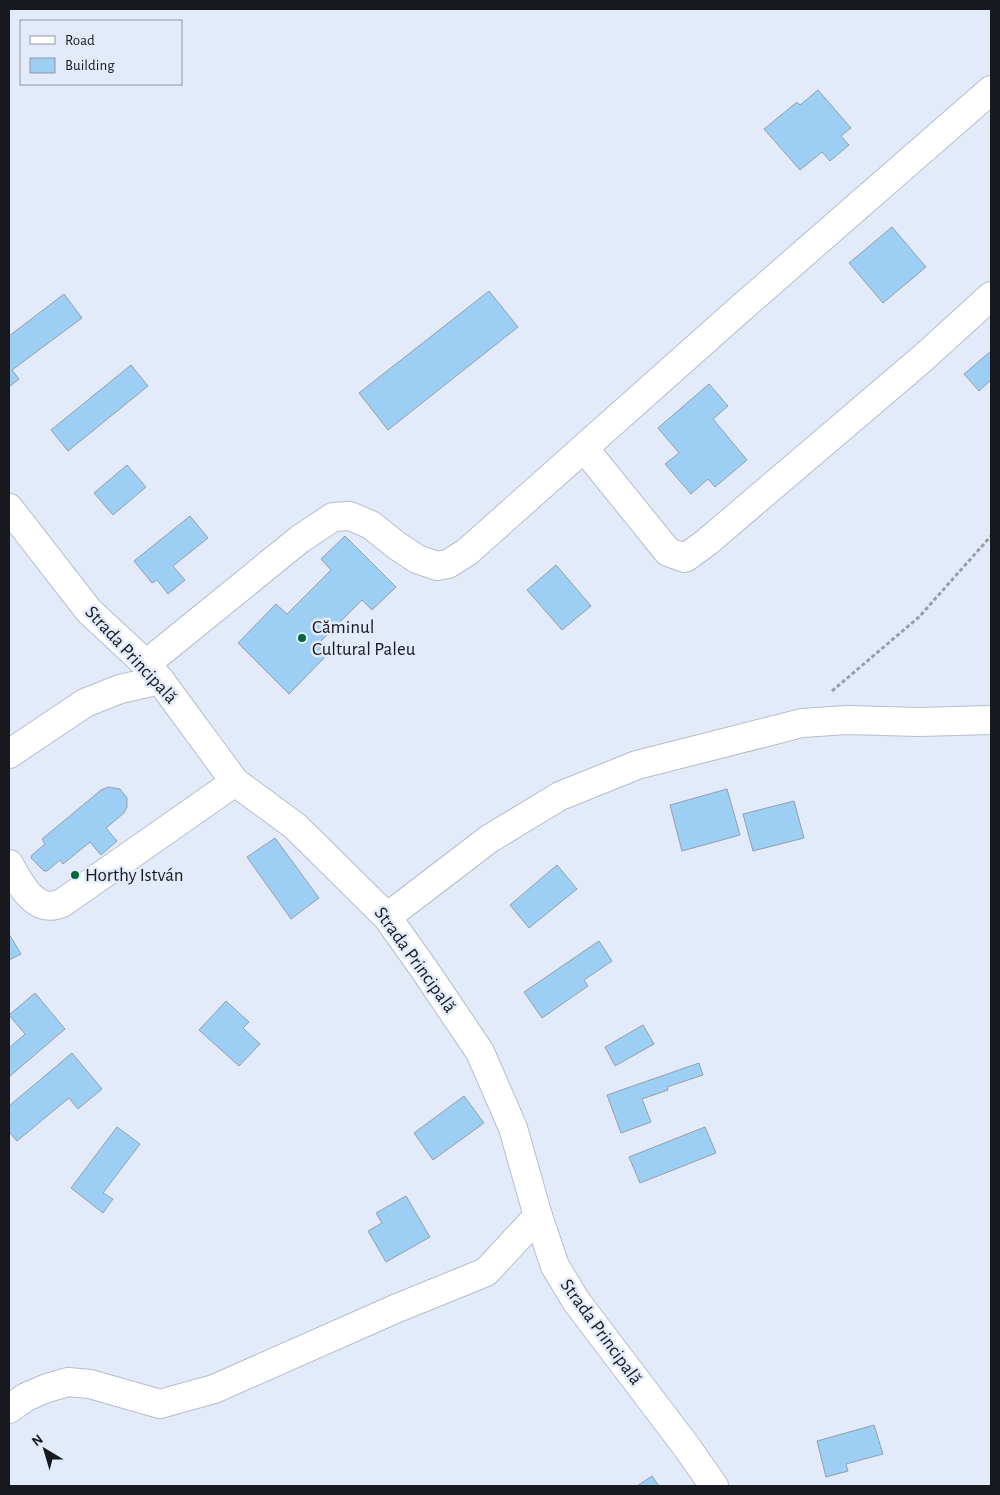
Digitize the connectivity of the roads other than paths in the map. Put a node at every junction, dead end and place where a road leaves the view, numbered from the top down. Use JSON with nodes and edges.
{"nodes":[{"id":1,"x":991,"y":90,"type":"edge"},
{"id":2,"x":991,"y":296,"type":"edge"},
{"id":3,"x":584,"y":448,"type":"junction"},
{"id":4,"x":9,"y":508,"type":"edge"},
{"id":5,"x":153,"y":672,"type":"junction"},
{"id":6,"x":991,"y":720,"type":"edge"},
{"id":7,"x":9,"y":754,"type":"edge"},
{"id":8,"x":235,"y":782,"type":"junction"},
{"id":9,"x":9,"y":864,"type":"edge"},
{"id":10,"x":387,"y":917,"type":"junction"},
{"id":11,"x":538,"y":1216,"type":"junction"},
{"id":12,"x":9,"y":1409,"type":"edge"},
{"id":13,"x":714,"y":1486,"type":"edge"}],
"edges":[{"from":1,"to":3,"type":"street"},
{"from":2,"to":3,"type":"street"},
{"from":3,"to":5,"type":"street"},
{"from":4,"to":5,"type":"street","name":"Strada Principală"},
{"from":5,"to":7,"type":"street"},
{"from":5,"to":8,"type":"street","name":"Strada Principală"},
{"from":6,"to":10,"type":"street"},
{"from":8,"to":9,"type":"street"},
{"from":8,"to":10,"type":"street","name":"Strada Principală"},
{"from":10,"to":11,"type":"street","name":"Strada Principală"},
{"from":11,"to":12,"type":"street"},
{"from":11,"to":13,"type":"street","name":"Strada Principală"}]}
